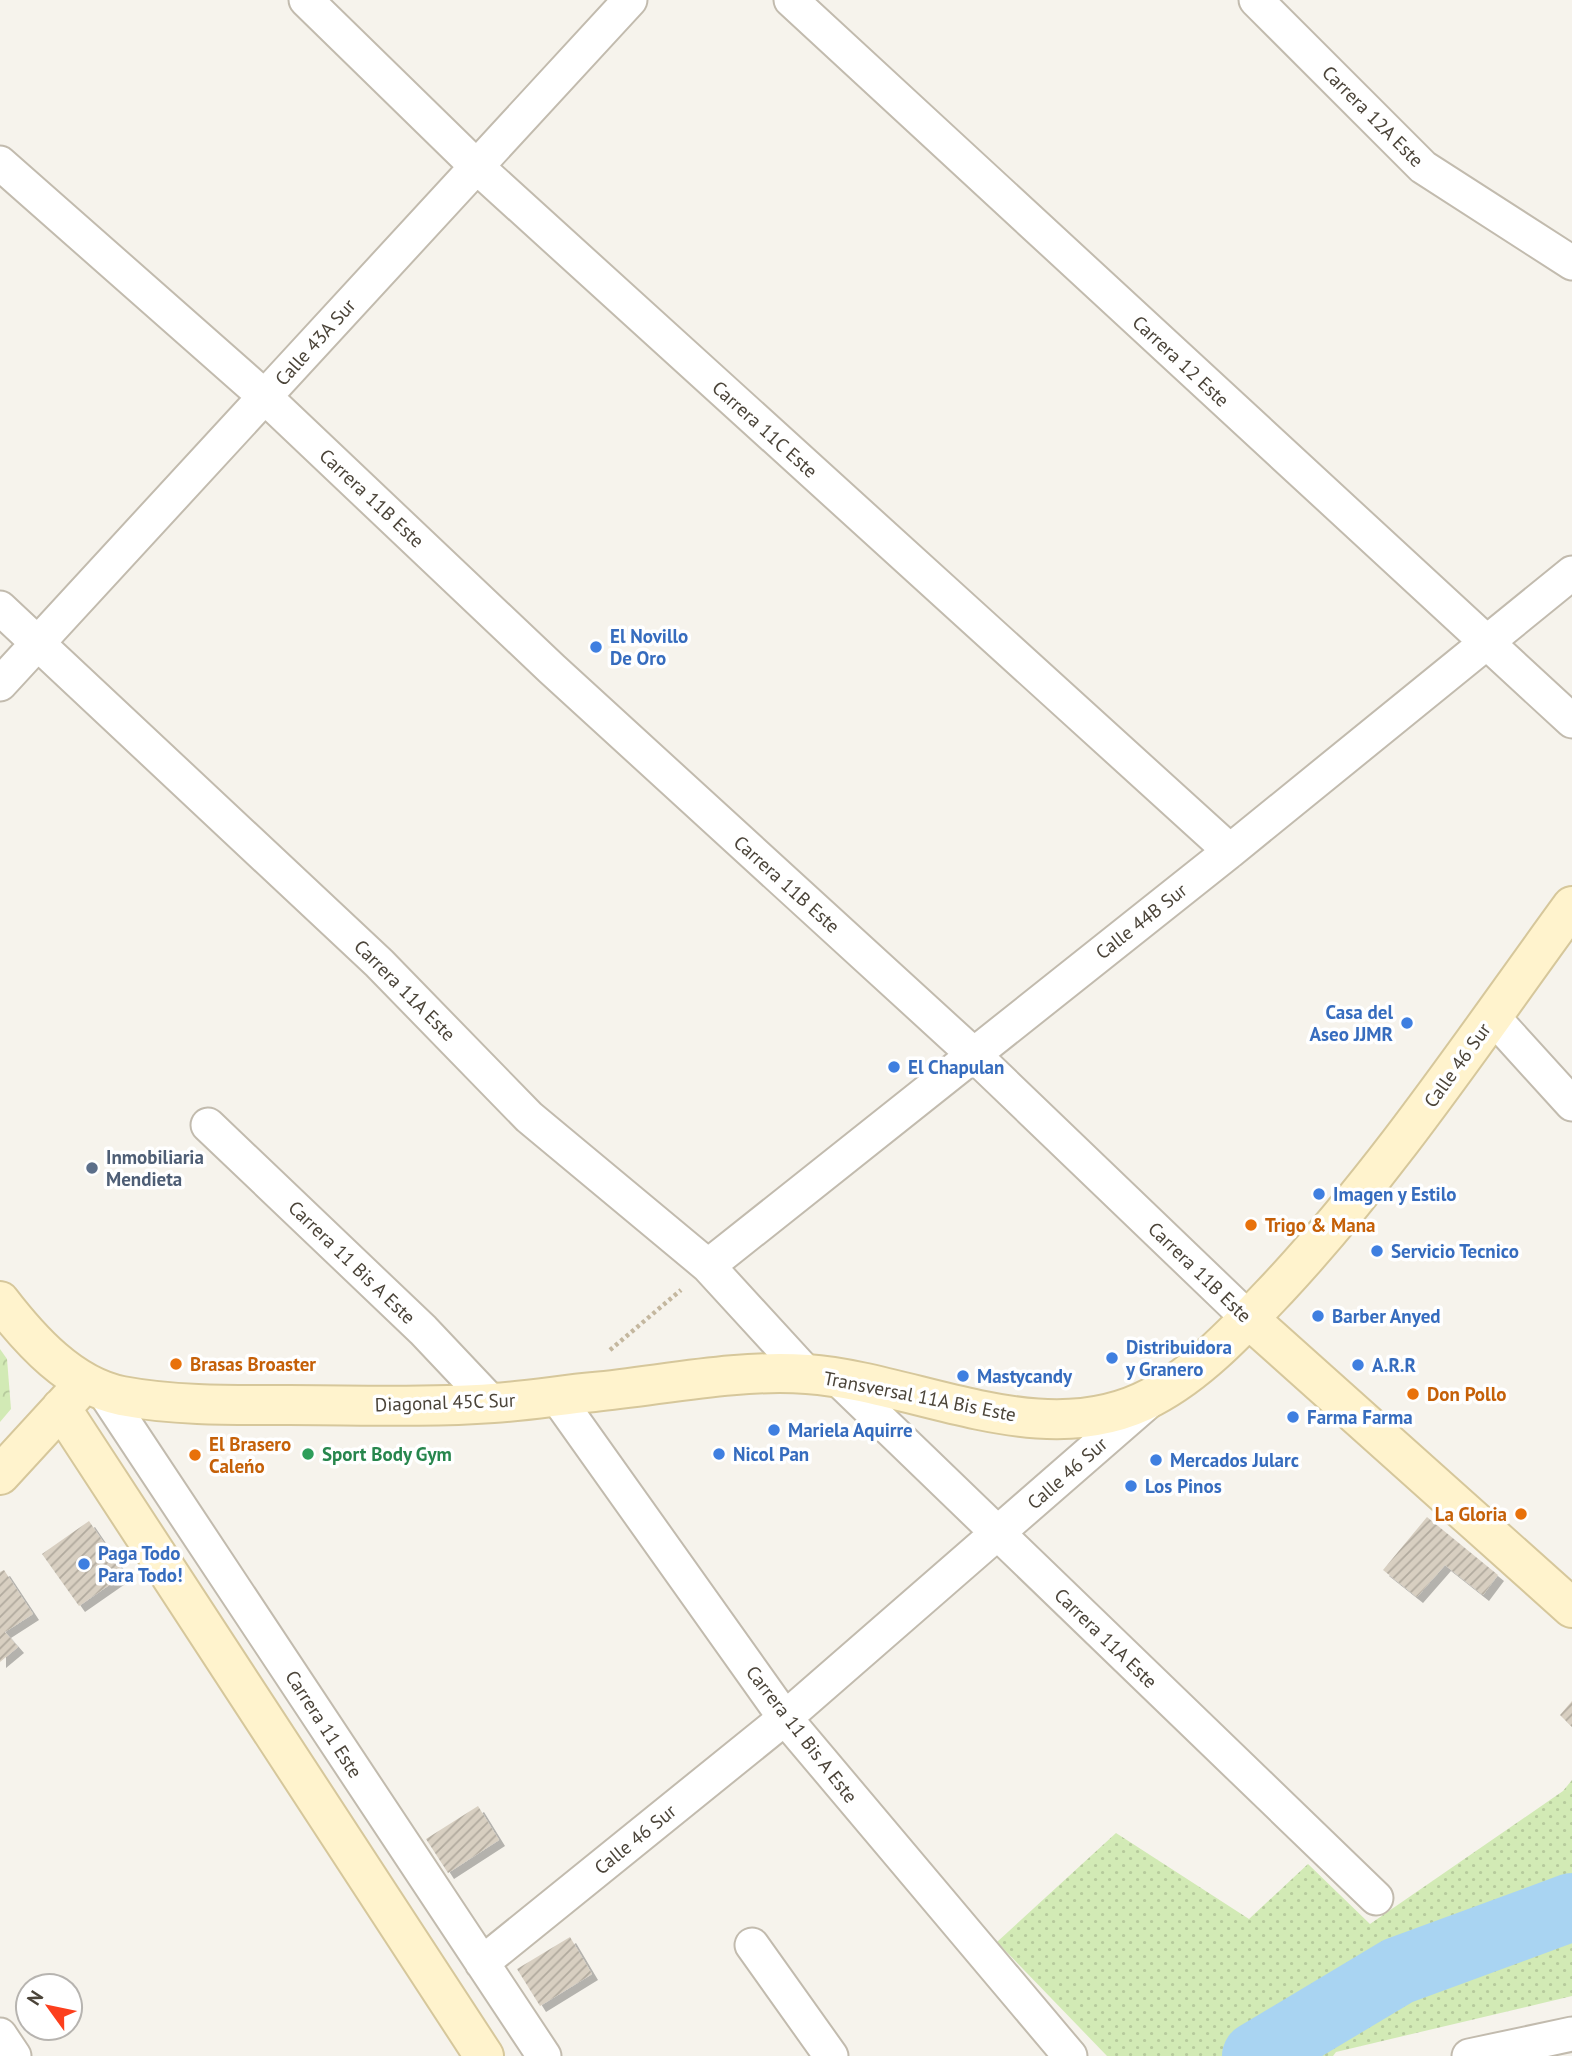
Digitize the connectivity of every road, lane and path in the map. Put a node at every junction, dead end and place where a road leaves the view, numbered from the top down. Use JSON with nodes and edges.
{"nodes":[{"id":1,"x":306,"y":0,"type":"edge"},
{"id":2,"x":630,"y":0,"type":"edge"},
{"id":3,"x":791,"y":0,"type":"edge"},
{"id":4,"x":1256,"y":0,"type":"edge"},
{"id":5,"x":0,"y":163,"type":"edge"},
{"id":6,"x":476,"y":166,"type":"junction"},
{"id":7,"x":1572,"y":263,"type":"edge"},
{"id":8,"x":265,"y":397,"type":"junction"},
{"id":9,"x":1572,"y":573,"type":"edge"},
{"id":10,"x":0,"y":608,"type":"edge"},
{"id":11,"x":39,"y":642,"type":"junction"},
{"id":12,"x":1486,"y":642,"type":"junction"},
{"id":13,"x":0,"y":684,"type":"edge"},
{"id":14,"x":1572,"y":721,"type":"edge"},
{"id":15,"x":1230,"y":851,"type":"junction"},
{"id":16,"x":1572,"y":906,"type":"edge"},
{"id":17,"x":1492,"y":1016,"type":"junction"},
{"id":18,"x":973,"y":1054,"type":"junction"},
{"id":19,"x":1572,"y":1104,"type":"edge"},
{"id":20,"x":208,"y":1125,"type":"dead end"},
{"id":21,"x":708,"y":1266,"type":"junction"},
{"id":22,"x":0,"y":1301,"type":"edge"},
{"id":23,"x":1249,"y":1319,"type":"junction"},
{"id":24,"x":607,"y":1353,"type":"dead end"},
{"id":25,"x":822,"y":1376,"type":"junction"},
{"id":26,"x":83,"y":1394,"type":"junction"},
{"id":27,"x":1156,"y":1395,"type":"junction"},
{"id":28,"x":555,"y":1396,"type":"junction"},
{"id":29,"x":492,"y":1403,"type":"junction"},
{"id":30,"x":0,"y":1475,"type":"edge"},
{"id":31,"x":998,"y":1533,"type":"junction"},
{"id":32,"x":1572,"y":1608,"type":"edge"},
{"id":33,"x":785,"y":1718,"type":"junction"},
{"id":34,"x":1376,"y":1898,"type":"dead end"},
{"id":35,"x":752,"y":1945,"type":"dead end"},
{"id":36,"x":482,"y":1963,"type":"junction"},
{"id":37,"x":1572,"y":2034,"type":"edge"},
{"id":38,"x":0,"y":2035,"type":"edge"},
{"id":39,"x":14,"y":2056,"type":"edge"},
{"id":40,"x":484,"y":2056,"type":"edge"},
{"id":41,"x":544,"y":2056,"type":"edge"},
{"id":42,"x":831,"y":2056,"type":"edge"},
{"id":43,"x":1070,"y":2056,"type":"edge"},
{"id":44,"x":1468,"y":2056,"type":"edge"}],
"edges":[{"from":1,"to":6,"type":"street","name":"Carrera 11C Este"},
{"from":2,"to":6,"type":"street","name":"Calle 43A Sur"},
{"from":3,"to":12,"type":"street","name":"Carrera 12 Este"},
{"from":4,"to":7,"type":"street","name":"Carrera 12A Este"},
{"from":5,"to":8,"type":"street","name":"Carrera 11B Este"},
{"from":6,"to":8,"type":"street","name":"Calle 43A Sur"},
{"from":6,"to":15,"type":"street","name":"Carrera 11C Este"},
{"from":8,"to":11,"type":"street","name":"Calle 43A Sur"},
{"from":8,"to":18,"type":"street","name":"Carrera 11B Este"},
{"from":9,"to":12,"type":"street","name":"Calle 44B Sur"},
{"from":10,"to":11,"type":"street","name":"Carrera 11A Este"},
{"from":11,"to":13,"type":"street","name":"Calle 43A Sur"},
{"from":11,"to":21,"type":"street","name":"Carrera 11A Este"},
{"from":12,"to":14,"type":"street","name":"Carrera 12 Este"},
{"from":12,"to":15,"type":"street","name":"Calle 44B Sur"},
{"from":15,"to":18,"type":"street","name":"Calle 44B Sur"},
{"from":16,"to":17,"type":"street","name":"Calle 46 Sur"},
{"from":17,"to":19,"type":"street"},
{"from":17,"to":23,"type":"street","name":"Calle 46 Sur"},
{"from":18,"to":21,"type":"street","name":"Calle 44B Sur"},
{"from":18,"to":23,"type":"street","name":"Carrera 11B Este"},
{"from":20,"to":29,"type":"street","name":"Carrera 11 Bis A Este"},
{"from":21,"to":24,"type":"path"},
{"from":21,"to":25,"type":"street","name":"Carrera 11A Este"},
{"from":22,"to":26,"type":"street","name":"Carrera 11 Este"},
{"from":23,"to":27,"type":"street","name":"Calle 46 Sur"},
{"from":23,"to":32,"type":"street","name":"Carrera 11B Este"},
{"from":25,"to":27,"type":"street","name":"Transversal 11A Bis Este"},
{"from":25,"to":28,"type":"street","name":"Diagonal 45C Sur"},
{"from":25,"to":31,"type":"street","name":"Carrera 11A Este"},
{"from":26,"to":29,"type":"street","name":"Diagonal 45C Sur"},
{"from":26,"to":30,"type":"street"},
{"from":26,"to":36,"type":"street","name":"Carrera 11 Este"},
{"from":26,"to":40,"type":"street","name":"Carrera 11 Este"},
{"from":27,"to":31,"type":"street","name":"Calle 46 Sur"},
{"from":28,"to":29,"type":"street","name":"Diagonal 45C Sur"},
{"from":28,"to":33,"type":"street","name":"Carrera 11 Bis A Este"},
{"from":31,"to":33,"type":"street","name":"Calle 46 Sur"},
{"from":31,"to":34,"type":"street","name":"Carrera 11A Este"},
{"from":33,"to":36,"type":"street","name":"Calle 46 Sur"},
{"from":33,"to":43,"type":"street","name":"Carrera 11 Bis A Este"},
{"from":35,"to":42,"type":"street"},
{"from":36,"to":41,"type":"street","name":"Carrera 11 Este"},
{"from":37,"to":44,"type":"street"},
{"from":38,"to":39,"type":"street"}]}
